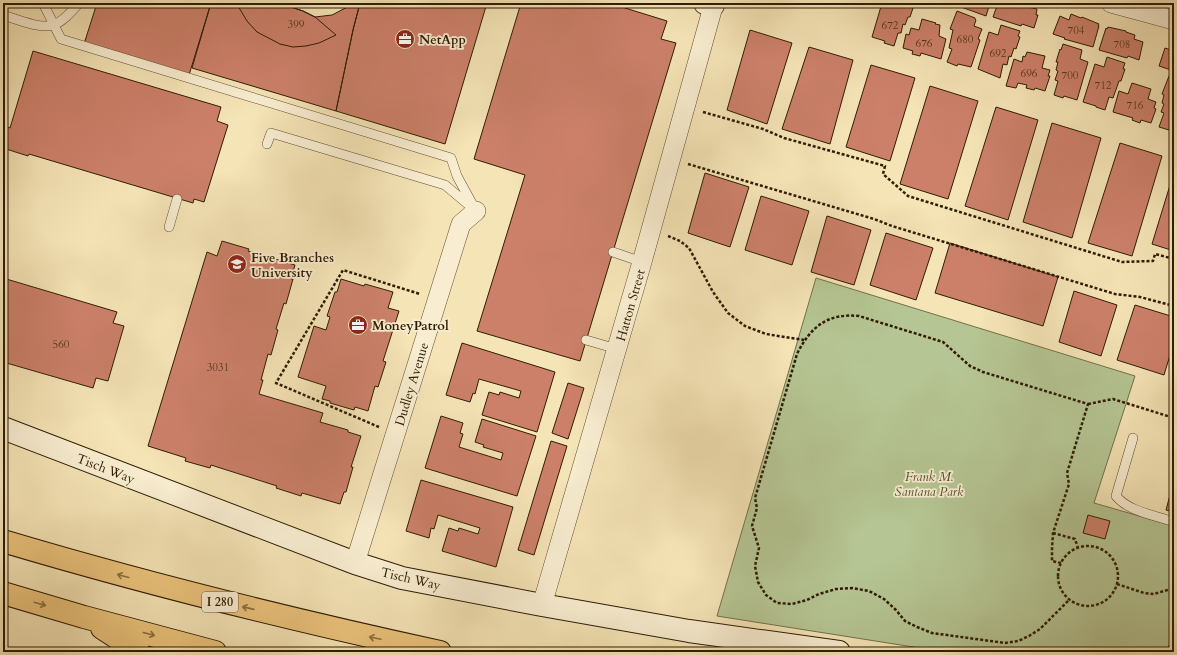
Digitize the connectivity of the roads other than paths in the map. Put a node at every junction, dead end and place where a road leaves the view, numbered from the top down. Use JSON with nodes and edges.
{"nodes":[{"id":1,"x":43,"y":3,"type":"edge"},
{"id":2,"x":79,"y":3,"type":"edge"},
{"id":3,"x":1111,"y":3,"type":"edge"},
{"id":4,"x":711,"y":4,"type":"edge"},
{"id":5,"x":3,"y":16,"type":"edge"},
{"id":6,"x":1174,"y":20,"type":"edge"},
{"id":7,"x":53,"y":25,"type":"junction"},
{"id":8,"x":267,"y":144,"type":"dead end"},
{"id":9,"x":177,"y":198,"type":"dead end"},
{"id":10,"x":476,"y":211,"type":"junction"},
{"id":11,"x":169,"y":227,"type":"dead end"},
{"id":12,"x":613,"y":252,"type":"dead end"},
{"id":13,"x":642,"y":262,"type":"junction"},
{"id":14,"x":586,"y":340,"type":"dead end"},
{"id":15,"x":616,"y":350,"type":"junction"},
{"id":16,"x":3,"y":428,"type":"edge"},
{"id":17,"x":1133,"y":438,"type":"dead end"},
{"id":18,"x":1174,"y":522,"type":"edge"},
{"id":19,"x":3,"y":541,"type":"edge"},
{"id":20,"x":355,"y":564,"type":"junction"},
{"id":21,"x":3,"y":593,"type":"edge"},
{"id":22,"x":542,"y":605,"type":"junction"},
{"id":23,"x":84,"y":617,"type":"junction"},
{"id":24,"x":139,"y":652,"type":"edge"},
{"id":25,"x":215,"y":652,"type":"edge"},
{"id":26,"x":440,"y":652,"type":"edge"},
{"id":27,"x":839,"y":652,"type":"edge"}],
"edges":[{"from":1,"to":7,"type":"lane"},
{"from":2,"to":7,"type":"lane"},
{"from":3,"to":6,"type":"street"},
{"from":4,"to":13,"type":"street","name":"Hatton Street"},
{"from":5,"to":7,"type":"lane"},
{"from":7,"to":10,"type":"lane"},
{"from":8,"to":10,"type":"lane"},
{"from":9,"to":11,"type":"lane"},
{"from":10,"to":20,"type":"street","name":"Dudley Avenue"},
{"from":12,"to":13,"type":"lane"},
{"from":13,"to":15,"type":"street","name":"Hatton Street"},
{"from":14,"to":15,"type":"lane"},
{"from":15,"to":22,"type":"street","name":"Hatton Street"},
{"from":16,"to":20,"type":"main road","name":"Tisch Way"},
{"from":17,"to":18,"type":"lane"},
{"from":26,"to":19,"type":"highway","number":"I 280","one_way":true},
{"from":20,"to":22,"type":"main road","name":"Tisch Way"},
{"from":21,"to":23,"type":"highway","one_way":true},
{"from":22,"to":27,"type":"main road","name":"Tisch Way"},
{"from":23,"to":24,"type":"highway"},
{"from":23,"to":25,"type":"highway","one_way":true}]}
